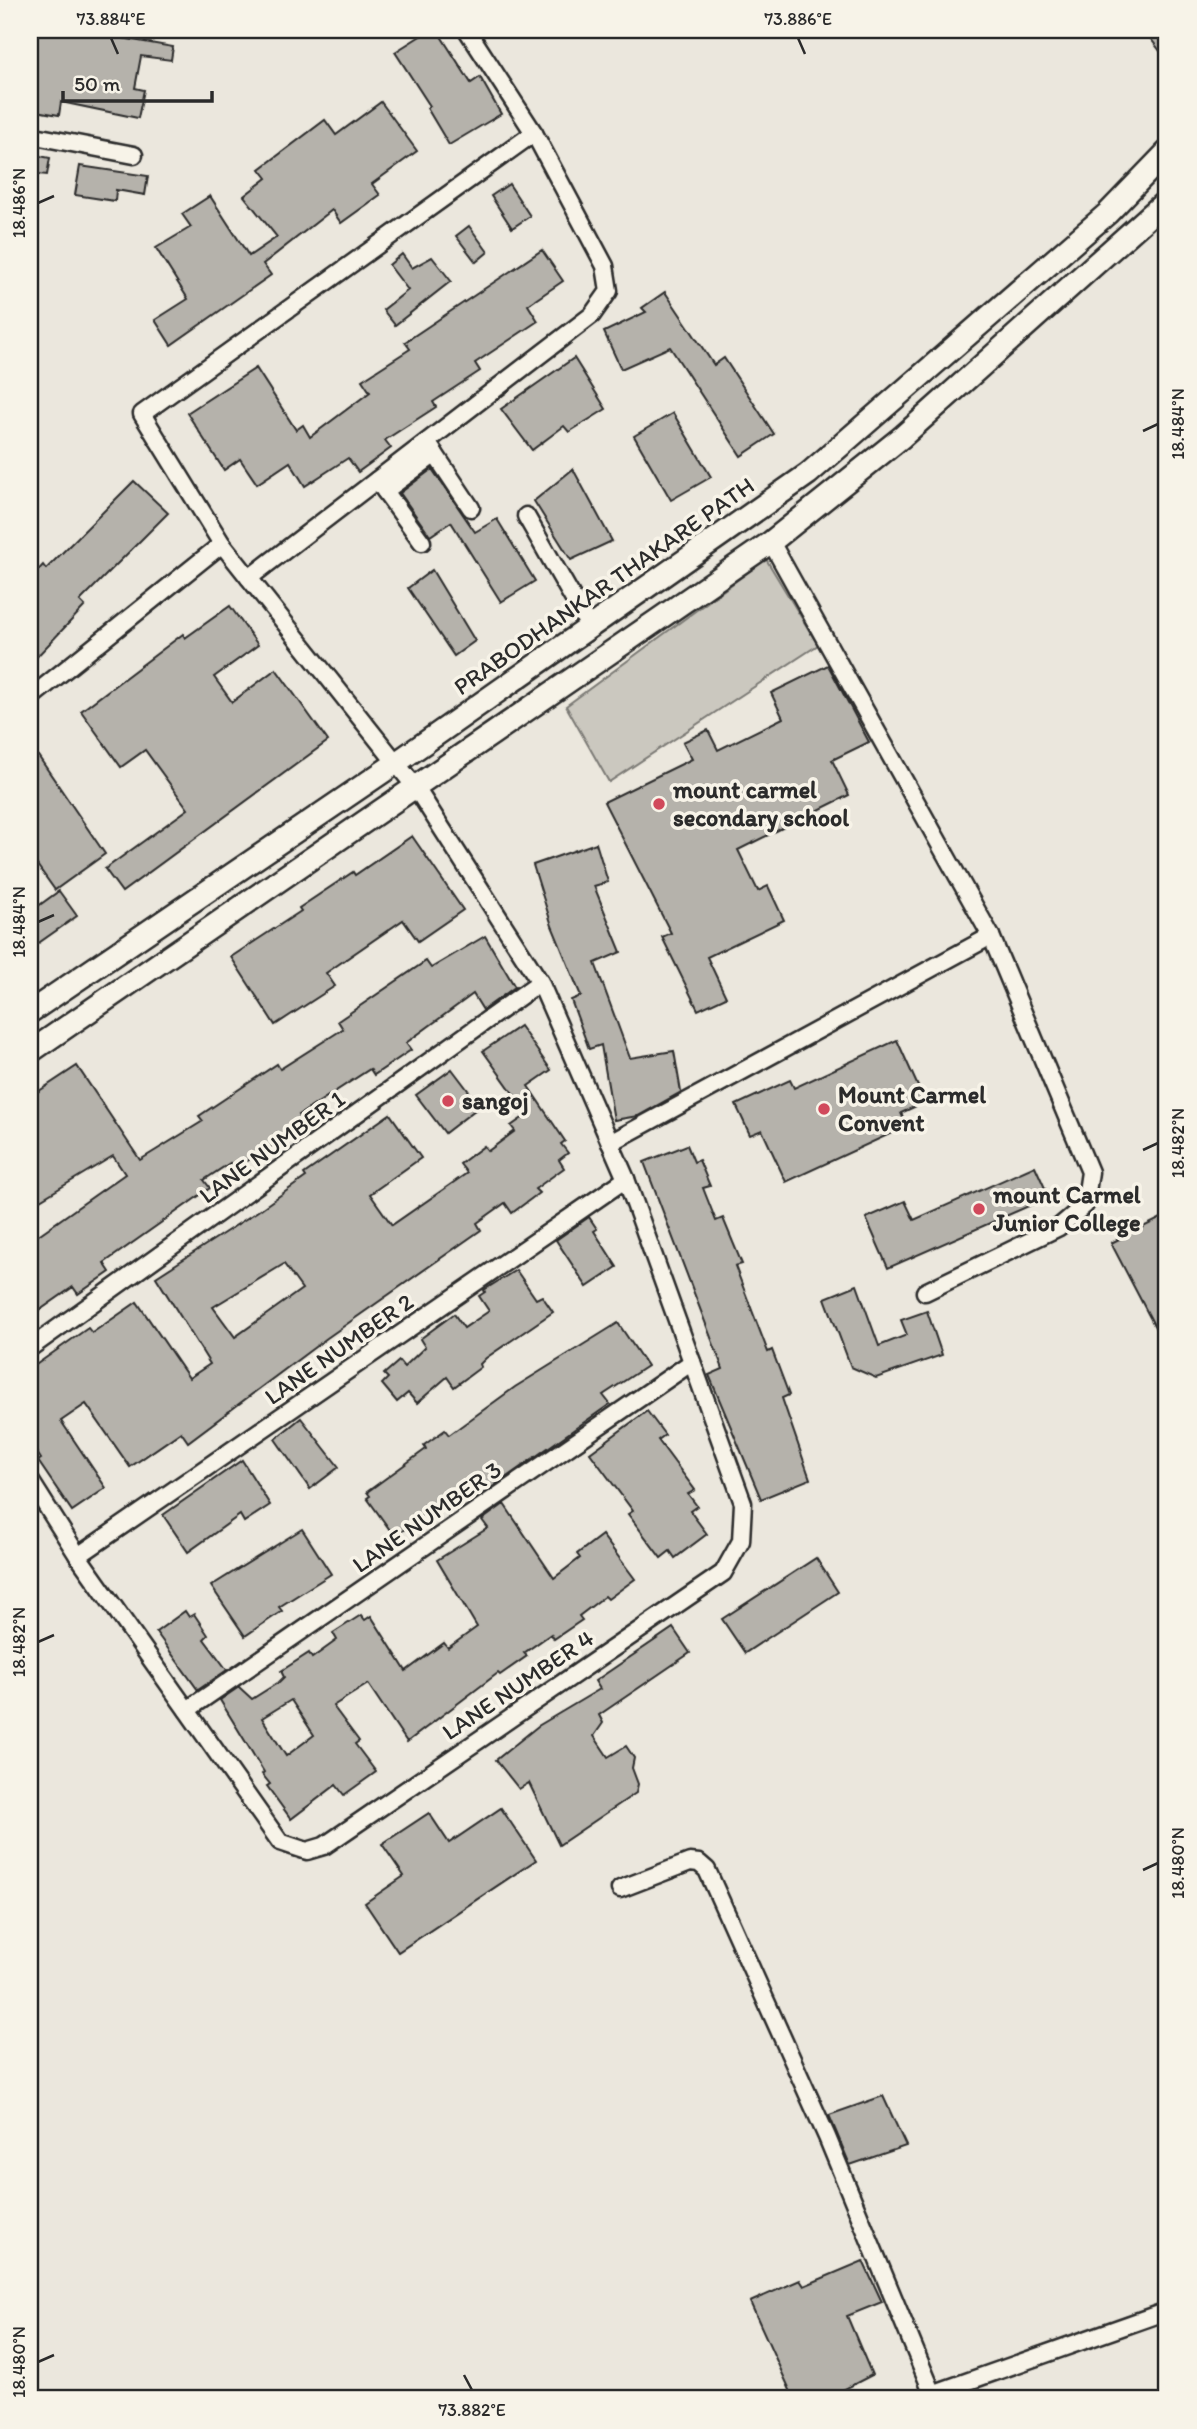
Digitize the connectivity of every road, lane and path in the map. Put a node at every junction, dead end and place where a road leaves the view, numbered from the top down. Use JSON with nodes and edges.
{"nodes":[{"id":1,"x":467,"y":30,"type":"edge"},
{"id":2,"x":534,"y":134,"type":"junction"},
{"id":3,"x":30,"y":135,"type":"edge"},
{"id":4,"x":1167,"y":152,"type":"edge"},
{"id":5,"x":134,"y":155,"type":"dead end"},
{"id":6,"x":1167,"y":200,"type":"edge"},
{"id":7,"x":431,"y":448,"type":"junction"},
{"id":8,"x":381,"y":486,"type":"junction"},
{"id":9,"x":471,"y":508,"type":"dead end"},
{"id":10,"x":526,"y":516,"type":"dead end"},
{"id":11,"x":422,"y":542,"type":"dead end"},
{"id":12,"x":771,"y":542,"type":"junction"},
{"id":13,"x":222,"y":544,"type":"junction"},
{"id":14,"x":249,"y":578,"type":"junction"},
{"id":15,"x":590,"y":628,"type":"junction"},
{"id":16,"x":30,"y":698,"type":"edge"},
{"id":17,"x":396,"y":763,"type":"junction"},
{"id":18,"x":416,"y":788,"type":"junction"},
{"id":19,"x":991,"y":936,"type":"junction"},
{"id":20,"x":540,"y":982,"type":"junction"},
{"id":21,"x":30,"y":1012,"type":"edge"},
{"id":22,"x":30,"y":1052,"type":"edge"},
{"id":23,"x":610,"y":1143,"type":"junction"},
{"id":24,"x":626,"y":1179,"type":"junction"},
{"id":25,"x":925,"y":1292,"type":"dead end"},
{"id":26,"x":30,"y":1348,"type":"edge"},
{"id":27,"x":692,"y":1362,"type":"junction"},
{"id":28,"x":30,"y":1480,"type":"edge"},
{"id":29,"x":78,"y":1556,"type":"junction"},
{"id":30,"x":187,"y":1710,"type":"junction"},
{"id":31,"x":620,"y":1889,"type":"dead end"},
{"id":32,"x":1167,"y":2311,"type":"edge"},
{"id":33,"x":926,"y":2397,"type":"edge"}],
"edges":[{"from":1,"to":2,"type":"street"},
{"from":2,"to":7,"type":"street"},
{"from":2,"to":13,"type":"street"},
{"from":3,"to":5,"type":"street"},
{"from":4,"to":15,"type":"main road","name":"PRABODHANKAR THAKARE PATH"},
{"from":6,"to":12,"type":"main road"},
{"from":7,"to":8,"type":"street"},
{"from":7,"to":9,"type":"street"},
{"from":8,"to":11,"type":"street"},
{"from":8,"to":14,"type":"street"},
{"from":10,"to":15,"type":"street"},
{"from":12,"to":18,"type":"main road"},
{"from":12,"to":19,"type":"street"},
{"from":13,"to":14,"type":"street"},
{"from":13,"to":16,"type":"street"},
{"from":14,"to":17,"type":"street"},
{"from":15,"to":17,"type":"main road","name":"PRABODHANKAR THAKARE PATH"},
{"from":17,"to":18,"type":"street"},
{"from":17,"to":21,"type":"main road","name":"PRABODHANKAR THAKARE PATH"},
{"from":18,"to":20,"type":"street"},
{"from":18,"to":22,"type":"main road"},
{"from":19,"to":23,"type":"street"},
{"from":19,"to":25,"type":"street"},
{"from":20,"to":23,"type":"street"},
{"from":20,"to":26,"type":"street","name":"LANE NUMBER 1"},
{"from":23,"to":24,"type":"street"},
{"from":24,"to":27,"type":"street"},
{"from":24,"to":29,"type":"street","name":"LANE NUMBER 2"},
{"from":27,"to":30,"type":"street","name":"LANE NUMBER 3"},
{"from":27,"to":30,"type":"street","name":"LANE NUMBER 4"},
{"from":28,"to":29,"type":"street"},
{"from":29,"to":30,"type":"street"},
{"from":31,"to":33,"type":"street"},
{"from":32,"to":33,"type":"street"}]}
